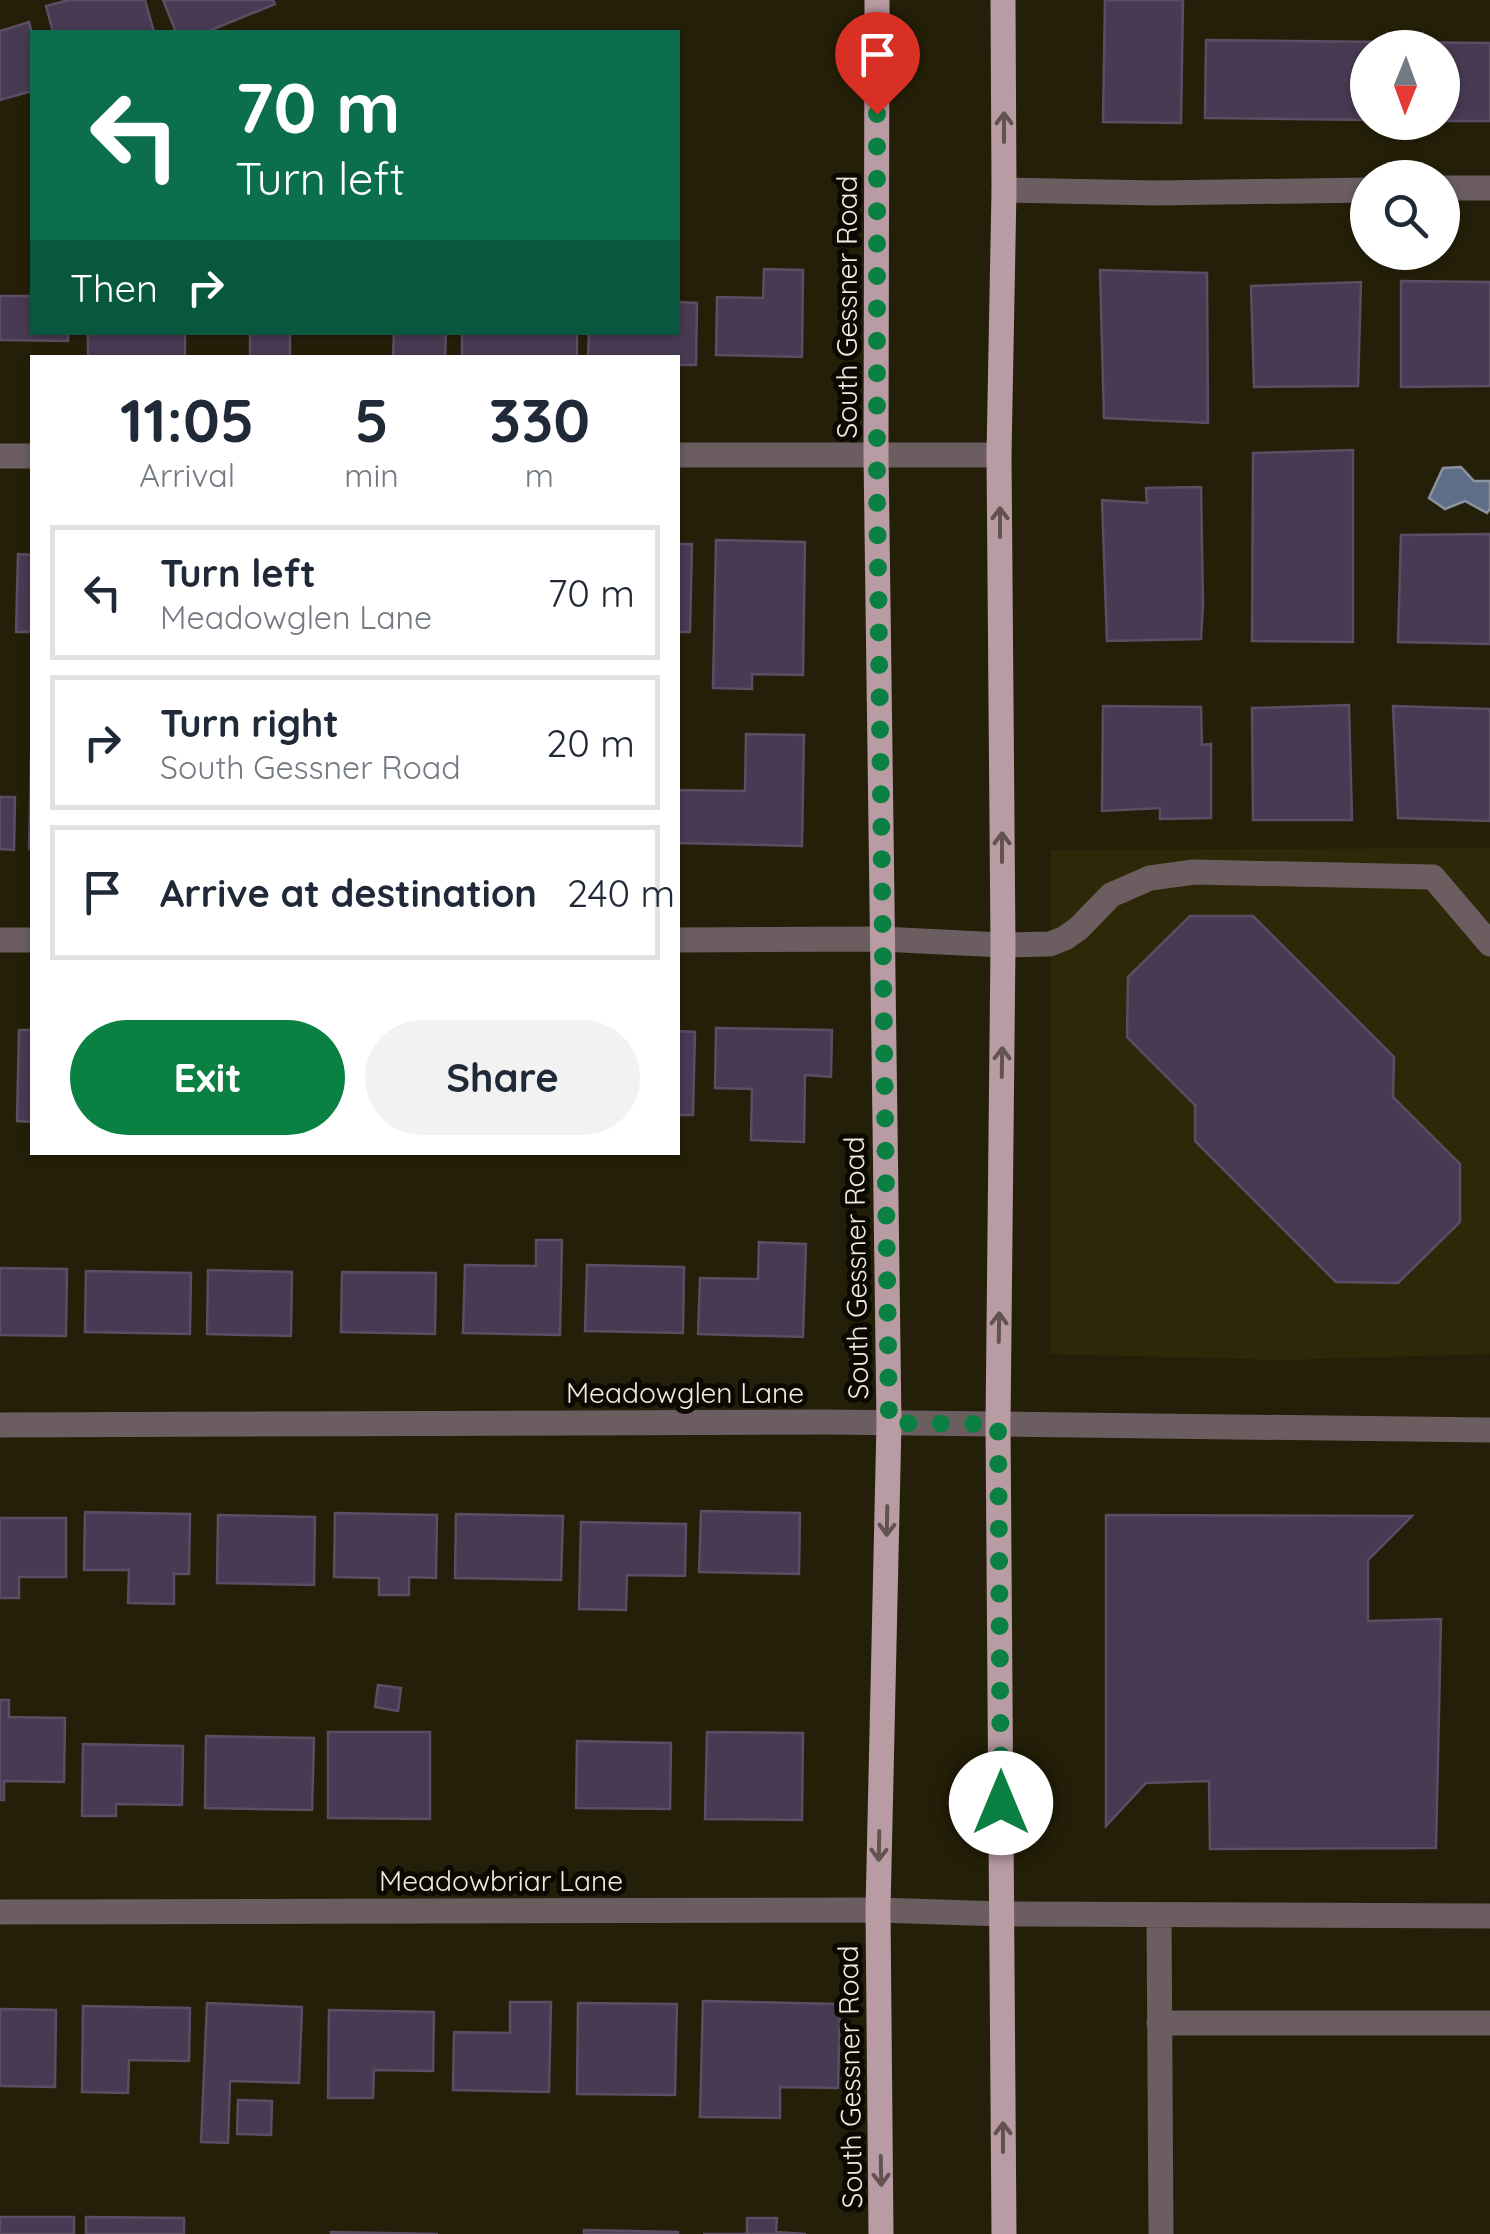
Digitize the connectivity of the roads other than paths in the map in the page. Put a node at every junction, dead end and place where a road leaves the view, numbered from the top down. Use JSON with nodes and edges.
{"nodes":[{"id":1,"x":877,"y":0,"type":"edge"},
{"id":2,"x":1003,"y":0,"type":"edge"},
{"id":3,"x":1460,"y":188,"type":"edge"},
{"id":4,"x":1490,"y":188,"type":"edge"},
{"id":5,"x":1004,"y":190,"type":"junction"},
{"id":6,"x":1350,"y":190,"type":"edge"},
{"id":7,"x":876,"y":455,"type":"junction"},
{"id":8,"x":0,"y":456,"type":"edge"},
{"id":9,"x":30,"y":456,"type":"edge"},
{"id":10,"x":680,"y":456,"type":"edge"},
{"id":11,"x":1000,"y":456,"type":"junction"},
{"id":12,"x":0,"y":940,"type":"edge"},
{"id":13,"x":30,"y":940,"type":"edge"},
{"id":14,"x":680,"y":940,"type":"edge"},
{"id":15,"x":881,"y":940,"type":"junction"},
{"id":16,"x":1490,"y":944,"type":"edge"},
{"id":17,"x":1003,"y":945,"type":"junction"},
{"id":18,"x":889,"y":1423,"type":"junction"},
{"id":19,"x":0,"y":1424,"type":"edge"},
{"id":20,"x":998,"y":1424,"type":"junction"},
{"id":21,"x":1490,"y":1430,"type":"edge"},
{"id":22,"x":878,"y":1910,"type":"junction"},
{"id":23,"x":0,"y":1912,"type":"edge"},
{"id":24,"x":1002,"y":1914,"type":"junction"},
{"id":25,"x":1158,"y":1915,"type":"junction"},
{"id":26,"x":1490,"y":1916,"type":"edge"},
{"id":27,"x":1159,"y":2023,"type":"junction"},
{"id":28,"x":1490,"y":2023,"type":"edge"},
{"id":29,"x":881,"y":2234,"type":"edge"},
{"id":30,"x":1004,"y":2234,"type":"edge"},
{"id":31,"x":1161,"y":2234,"type":"edge"}],
"edges":[{"from":1,"to":7,"type":"main road","name":"South Gessner Road"},
{"from":5,"to":2,"type":"main road","one_way":true},
{"from":3,"to":4,"type":"street"},
{"from":5,"to":6,"type":"street"},
{"from":5,"to":11,"type":"main road"},
{"from":7,"to":10,"type":"street"},
{"from":7,"to":11,"type":"street"},
{"from":7,"to":15,"type":"main road","name":"South Gessner Road"},
{"from":8,"to":9,"type":"street"},
{"from":17,"to":11,"type":"main road","one_way":true},
{"from":12,"to":13,"type":"street"},
{"from":14,"to":15,"type":"street"},
{"from":15,"to":17,"type":"street"},
{"from":15,"to":18,"type":"main road","name":"South Gessner Road"},
{"from":16,"to":17,"type":"street"},
{"from":20,"to":17,"type":"main road","one_way":true},
{"from":18,"to":19,"type":"street","name":"Meadowglen Lane"},
{"from":18,"to":20,"type":"street","name":"Meadowglen Lane"},
{"from":18,"to":22,"type":"main road","name":"South Gessner Road","one_way":true},
{"from":20,"to":21,"type":"street","name":"Meadowglen Lane"},
{"from":20,"to":24,"type":"main road"},
{"from":22,"to":23,"type":"street","name":"Meadowbriar Lane"},
{"from":22,"to":24,"type":"street","name":"Meadowbriar Lane"},
{"from":22,"to":29,"type":"main road","name":"South Gessner Road","one_way":true},
{"from":24,"to":25,"type":"street","name":"Meadowbriar Lane"},
{"from":30,"to":24,"type":"main road","one_way":true},
{"from":25,"to":26,"type":"street","name":"Meadowbriar Lane"},
{"from":25,"to":27,"type":"street"},
{"from":27,"to":28,"type":"street"},
{"from":27,"to":31,"type":"street"}]}
